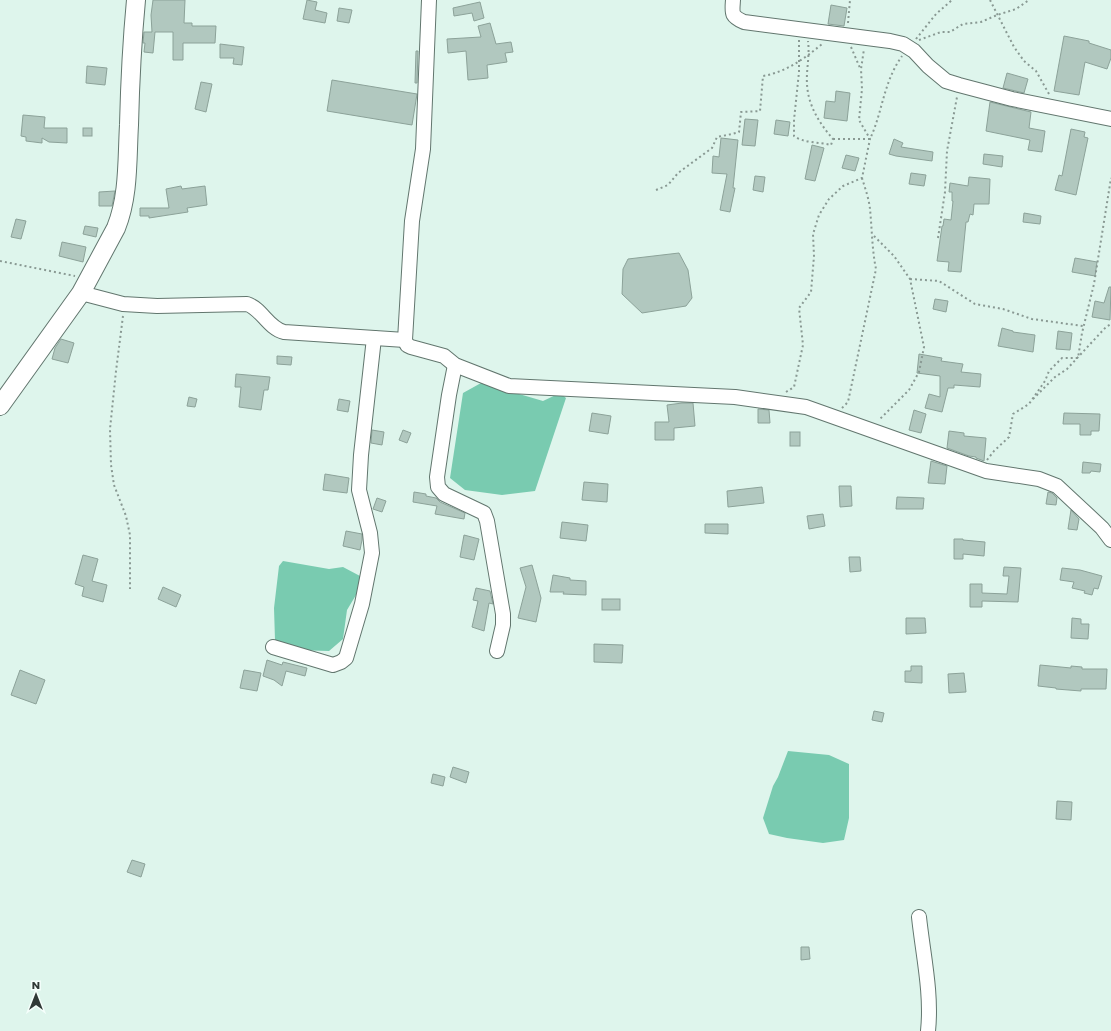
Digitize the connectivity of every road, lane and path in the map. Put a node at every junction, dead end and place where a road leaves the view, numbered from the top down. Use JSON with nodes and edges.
{"nodes":[{"id":1,"x":136,"y":0,"type":"edge"},
{"id":2,"x":429,"y":0,"type":"edge"},
{"id":3,"x":733,"y":0,"type":"edge"},
{"id":4,"x":952,"y":0,"type":"edge"},
{"id":5,"x":990,"y":0,"type":"edge"},
{"id":6,"x":1029,"y":0,"type":"edge"},
{"id":7,"x":998,"y":15,"type":"junction"},
{"id":8,"x":802,"y":29,"type":"junction"},
{"id":9,"x":835,"y":34,"type":"junction"},
{"id":10,"x":871,"y":38,"type":"junction"},
{"id":11,"x":908,"y":47,"type":"junction"},
{"id":12,"x":799,"y":62,"type":"junction"},
{"id":13,"x":959,"y":85,"type":"junction"},
{"id":14,"x":1050,"y":107,"type":"junction"},
{"id":15,"x":1111,"y":119,"type":"edge"},
{"id":16,"x":833,"y":139,"type":"junction"},
{"id":17,"x":870,"y":140,"type":"junction"},
{"id":18,"x":862,"y":178,"type":"junction"},
{"id":19,"x":1111,"y":178,"type":"edge"},
{"id":20,"x":656,"y":190,"type":"dead end"},
{"id":21,"x":873,"y":235,"type":"junction"},
{"id":22,"x":938,"y":238,"type":"dead end"},
{"id":23,"x":0,"y":261,"type":"edge"},
{"id":24,"x":910,"y":279,"type":"junction"},
{"id":25,"x":85,"y":286,"type":"junction"},
{"id":26,"x":123,"y":304,"type":"junction"},
{"id":27,"x":1111,"y":324,"type":"edge"},
{"id":28,"x":1083,"y":326,"type":"junction"},
{"id":29,"x":374,"y":338,"type":"junction"},
{"id":30,"x":404,"y":340,"type":"junction"},
{"id":31,"x":1078,"y":358,"type":"junction"},
{"id":32,"x":455,"y":365,"type":"junction"},
{"id":33,"x":772,"y":402,"type":"junction"},
{"id":34,"x":1029,"y":404,"type":"junction"},
{"id":35,"x":0,"y":406,"type":"edge"},
{"id":36,"x":833,"y":417,"type":"junction"},
{"id":37,"x":869,"y":430,"type":"junction"},
{"id":38,"x":981,"y":469,"type":"junction"},
{"id":39,"x":1111,"y":540,"type":"edge"},
{"id":40,"x":130,"y":589,"type":"dead end"},
{"id":41,"x":273,"y":647,"type":"dead end"},
{"id":42,"x":498,"y":651,"type":"dead end"},
{"id":43,"x":919,"y":917,"type":"dead end"},
{"id":44,"x":928,"y":1031,"type":"edge"}],
"edges":[{"from":1,"to":25,"type":"main road"},
{"from":2,"to":30,"type":"street"},
{"from":3,"to":8,"type":"street"},
{"from":4,"to":11,"type":"path"},
{"from":5,"to":7,"type":"path"},
{"from":6,"to":7,"type":"path"},
{"from":7,"to":11,"type":"path"},
{"from":7,"to":14,"type":"path"},
{"from":8,"to":9,"type":"street"},
{"from":8,"to":12,"type":"path"},
{"from":8,"to":16,"type":"path"},
{"from":9,"to":10,"type":"street"},
{"from":9,"to":12,"type":"path"},
{"from":10,"to":11,"type":"street"},
{"from":10,"to":17,"type":"path"},
{"from":11,"to":13,"type":"street"},
{"from":11,"to":17,"type":"path"},
{"from":12,"to":16,"type":"path"},
{"from":12,"to":20,"type":"path"},
{"from":13,"to":14,"type":"street"},
{"from":13,"to":22,"type":"path"},
{"from":14,"to":15,"type":"street"},
{"from":16,"to":17,"type":"path"},
{"from":17,"to":18,"type":"path"},
{"from":18,"to":21,"type":"path"},
{"from":18,"to":33,"type":"path"},
{"from":19,"to":28,"type":"path"},
{"from":21,"to":24,"type":"path"},
{"from":21,"to":36,"type":"path"},
{"from":23,"to":25,"type":"path"},
{"from":24,"to":28,"type":"path"},
{"from":24,"to":37,"type":"path"},
{"from":25,"to":26,"type":"street"},
{"from":25,"to":35,"type":"main road"},
{"from":26,"to":29,"type":"street"},
{"from":26,"to":40,"type":"path"},
{"from":27,"to":31,"type":"path"},
{"from":28,"to":31,"type":"path"},
{"from":29,"to":30,"type":"street"},
{"from":29,"to":41,"type":"street"},
{"from":30,"to":32,"type":"street"},
{"from":31,"to":34,"type":"path"},
{"from":31,"to":34,"type":"path"},
{"from":32,"to":33,"type":"street"},
{"from":32,"to":42,"type":"street"},
{"from":33,"to":36,"type":"street"},
{"from":34,"to":38,"type":"path"},
{"from":36,"to":37,"type":"street"},
{"from":37,"to":38,"type":"street"},
{"from":38,"to":39,"type":"street"},
{"from":43,"to":44,"type":"street"}]}
